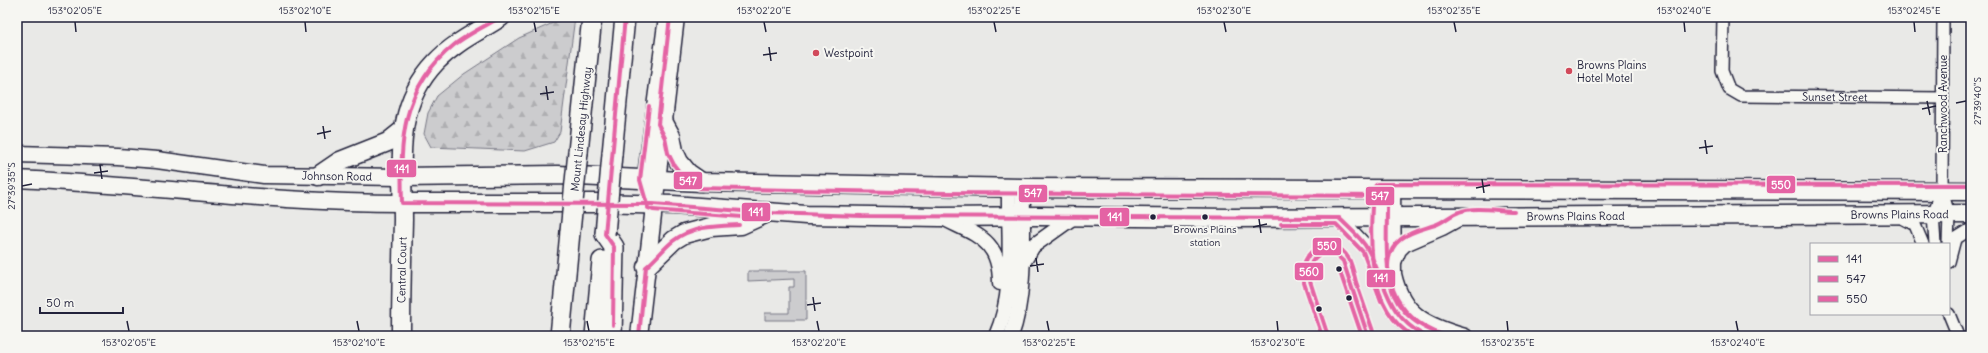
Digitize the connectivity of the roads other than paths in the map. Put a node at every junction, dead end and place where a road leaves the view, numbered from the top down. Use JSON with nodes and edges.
{"nodes":[{"id":1,"x":501,"y":17,"type":"edge"},
{"id":2,"x":592,"y":17,"type":"edge"},
{"id":3,"x":625,"y":17,"type":"edge"},
{"id":4,"x":666,"y":17,"type":"edge"},
{"id":5,"x":676,"y":17,"type":"edge"},
{"id":6,"x":1722,"y":17,"type":"edge"},
{"id":7,"x":1943,"y":17,"type":"edge"},
{"id":8,"x":1943,"y":98,"type":"junction"},
{"id":9,"x":664,"y":122,"type":"junction"},
{"id":10,"x":403,"y":130,"type":"junction"},
{"id":11,"x":17,"y":154,"type":"edge"},
{"id":12,"x":318,"y":176,"type":"junction"},
{"id":13,"x":401,"y":177,"type":"junction"},
{"id":14,"x":17,"y":179,"type":"edge"},
{"id":15,"x":651,"y":180,"type":"junction"},
{"id":16,"x":701,"y":182,"type":"junction"},
{"id":17,"x":1016,"y":188,"type":"junction"},
{"id":18,"x":1386,"y":190,"type":"junction"},
{"id":19,"x":1942,"y":191,"type":"junction"},
{"id":20,"x":1971,"y":191,"type":"edge"},
{"id":21,"x":402,"y":203,"type":"junction"},
{"id":22,"x":654,"y":204,"type":"junction"},
{"id":23,"x":768,"y":213,"type":"junction"},
{"id":24,"x":1941,"y":214,"type":"junction"},
{"id":25,"x":1971,"y":214,"type":"edge"},
{"id":26,"x":1895,"y":215,"type":"junction"},
{"id":27,"x":1075,"y":216,"type":"junction"},
{"id":28,"x":941,"y":217,"type":"junction"},
{"id":29,"x":1016,"y":217,"type":"junction"},
{"id":30,"x":1385,"y":217,"type":"junction"},
{"id":31,"x":1463,"y":217,"type":"junction"},
{"id":32,"x":1339,"y":218,"type":"junction"},
{"id":33,"x":1971,"y":229,"type":"edge"},
{"id":34,"x":605,"y":234,"type":"junction"},
{"id":35,"x":1923,"y":243,"type":"edge"},
{"id":36,"x":1935,"y":243,"type":"edge"},
{"id":37,"x":1948,"y":243,"type":"edge"},
{"id":38,"x":1950,"y":258,"type":"edge"},
{"id":39,"x":1022,"y":263,"type":"junction"},
{"id":40,"x":1394,"y":263,"type":"junction"},
{"id":41,"x":646,"y":267,"type":"junction"},
{"id":42,"x":1381,"y":280,"type":"junction"},
{"id":43,"x":1005,"y":300,"type":"junction"},
{"id":44,"x":1950,"y":315,"type":"edge"},
{"id":45,"x":401,"y":336,"type":"edge"},
{"id":46,"x":560,"y":336,"type":"edge"},
{"id":47,"x":595,"y":336,"type":"edge"},
{"id":48,"x":612,"y":336,"type":"edge"},
{"id":49,"x":639,"y":336,"type":"edge"},
{"id":50,"x":996,"y":336,"type":"edge"},
{"id":51,"x":1012,"y":336,"type":"edge"},
{"id":52,"x":1425,"y":336,"type":"edge"},
{"id":53,"x":1465,"y":336,"type":"edge"},
{"id":54,"x":1958,"y":336,"type":"edge"}],
"edges":[{"from":1,"to":10,"type":"main road"},
{"from":2,"to":46,"type":"highway","name":"Mount Lindesay Highway","bridge":true},
{"from":3,"to":34,"type":"highway","bridge":true},
{"from":4,"to":15,"type":"street"},
{"from":5,"to":9,"type":"main road"},
{"from":6,"to":8,"type":"street","name":"Sunset Street"},
{"from":7,"to":8,"type":"street","name":"Ranchwood Avenue"},
{"from":8,"to":19,"type":"street","name":"Ranchwood Avenue"},
{"from":9,"to":15,"type":"main road"},
{"from":9,"to":16,"type":"main road"},
{"from":10,"to":12,"type":"main road"},
{"from":10,"to":13,"type":"main road"},
{"from":11,"to":12,"type":"main road","name":"Johnson Road"},
{"from":12,"to":13,"type":"main road","name":"Johnson Road"},
{"from":13,"to":15,"type":"main road","name":"Johnson Road"},
{"from":13,"to":21,"type":"main road"},
{"from":14,"to":21,"type":"main road"},
{"from":15,"to":16,"type":"main road","name":"Browns Plains Road"},
{"from":15,"to":22,"type":"main road"},
{"from":16,"to":17,"type":"main road","name":"Browns Plains Road"},
{"from":17,"to":18,"type":"main road","name":"Browns Plains Road"},
{"from":17,"to":29,"type":"street"},
{"from":18,"to":19,"type":"main road","name":"Browns Plains Road"},
{"from":18,"to":30,"type":"street"},
{"from":19,"to":20,"type":"main road","name":"Browns Plains Road"},
{"from":19,"to":24,"type":"street","name":"Ranchwood Avenue"},
{"from":21,"to":22,"type":"main road"},
{"from":21,"to":45,"type":"main road","name":"Central Court"},
{"from":22,"to":23,"type":"main road","name":"Browns Plains Road"},
{"from":22,"to":41,"type":"main road"},
{"from":23,"to":28,"type":"main road","name":"Browns Plains Road"},
{"from":23,"to":41,"type":"main road"},
{"from":24,"to":25,"type":"main road","name":"Browns Plains Road"},
{"from":24,"to":26,"type":"main road","name":"Browns Plains Road"},
{"from":24,"to":36,"type":"street"},
{"from":24,"to":37,"type":"street"},
{"from":26,"to":31,"type":"main road","name":"Browns Plains Road"},
{"from":26,"to":35,"type":"street"},
{"from":27,"to":29,"type":"main road","name":"Browns Plains Road"},
{"from":27,"to":32,"type":"main road","name":"Browns Plains Road"},
{"from":27,"to":39,"type":"street"},
{"from":28,"to":29,"type":"main road","name":"Browns Plains Road"},
{"from":28,"to":43,"type":"street"},
{"from":29,"to":39,"type":"street"},
{"from":29,"to":43,"type":"street"},
{"from":30,"to":31,"type":"main road","name":"Browns Plains Road"},
{"from":30,"to":32,"type":"main road","name":"Browns Plains Road"},
{"from":30,"to":40,"type":"street"},
{"from":30,"to":42,"type":"street"},
{"from":31,"to":40,"type":"street"},
{"from":32,"to":42,"type":"street"},
{"from":33,"to":38,"type":"street"},
{"from":34,"to":47,"type":"highway"},
{"from":34,"to":48,"type":"highway"},
{"from":39,"to":51,"type":"street"},
{"from":40,"to":53,"type":"street"},
{"from":41,"to":49,"type":"main road"},
{"from":42,"to":52,"type":"street"},
{"from":43,"to":50,"type":"street"},
{"from":44,"to":54,"type":"street"}]}
